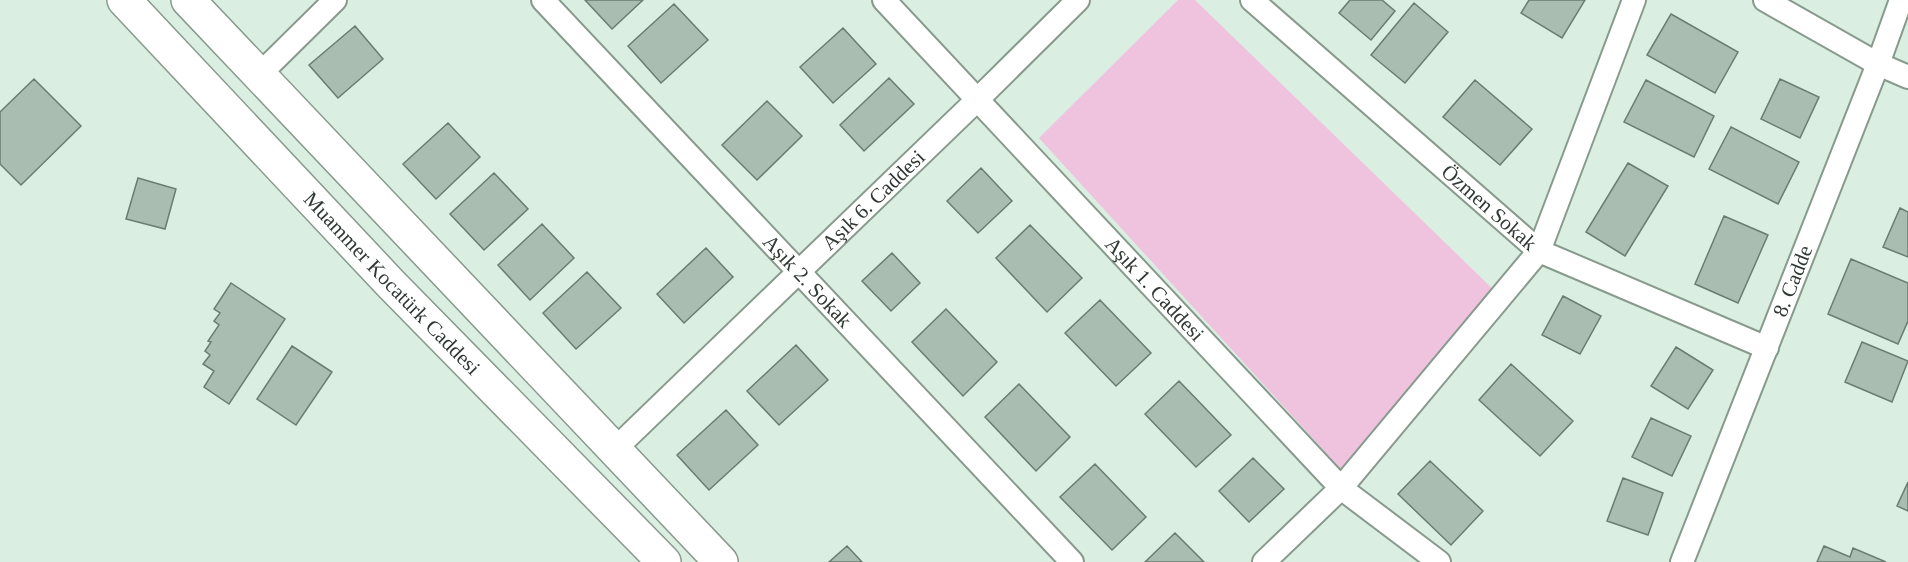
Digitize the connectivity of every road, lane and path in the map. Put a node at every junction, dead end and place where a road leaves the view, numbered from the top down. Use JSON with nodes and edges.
{"nodes":[{"id":1,"x":124,"y":0,"type":"edge"},
{"id":2,"x":188,"y":0,"type":"edge"},
{"id":3,"x":335,"y":0,"type":"edge"},
{"id":4,"x":543,"y":0,"type":"edge"},
{"id":5,"x":885,"y":0,"type":"edge"},
{"id":6,"x":1078,"y":0,"type":"edge"},
{"id":7,"x":1252,"y":0,"type":"edge"},
{"id":8,"x":1634,"y":0,"type":"edge"},
{"id":9,"x":1765,"y":0,"type":"edge"},
{"id":10,"x":1901,"y":0,"type":"edge"},
{"id":11,"x":1878,"y":64,"type":"junction"},
{"id":12,"x":259,"y":75,"type":"junction"},
{"id":13,"x":1908,"y":77,"type":"edge"},
{"id":14,"x":978,"y":99,"type":"junction"},
{"id":15,"x":1539,"y":251,"type":"junction"},
{"id":16,"x":799,"y":272,"type":"junction"},
{"id":17,"x":1767,"y":348,"type":"junction"},
{"id":18,"x":614,"y":450,"type":"junction"},
{"id":19,"x":1341,"y":488,"type":"junction"},
{"id":20,"x":664,"y":562,"type":"edge"},
{"id":21,"x":721,"y":562,"type":"edge"},
{"id":22,"x":1072,"y":562,"type":"edge"},
{"id":23,"x":1264,"y":562,"type":"edge"},
{"id":24,"x":1439,"y":562,"type":"edge"},
{"id":25,"x":1682,"y":562,"type":"edge"}],
"edges":[{"from":1,"to":20,"type":"street","name":"Muammer Kocatürk Caddesi"},
{"from":2,"to":12,"type":"street"},
{"from":3,"to":12,"type":"street"},
{"from":4,"to":16,"type":"street","name":"Aşık 2. Sokak"},
{"from":5,"to":14,"type":"street","name":"Aşık 1. Caddesi"},
{"from":6,"to":14,"type":"street","name":"Aşık 6. Caddesi"},
{"from":7,"to":15,"type":"street","name":"Özmen Sokak"},
{"from":8,"to":15,"type":"street"},
{"from":9,"to":11,"type":"street"},
{"from":10,"to":11,"type":"street","name":"8. Cadde"},
{"from":11,"to":13,"type":"street"},
{"from":11,"to":17,"type":"street","name":"8. Cadde"},
{"from":12,"to":18,"type":"street"},
{"from":14,"to":16,"type":"street","name":"Aşık 6. Caddesi"},
{"from":14,"to":19,"type":"street","name":"Aşık 1. Caddesi"},
{"from":15,"to":17,"type":"street","name":"Özmen Sokak"},
{"from":15,"to":19,"type":"street"},
{"from":16,"to":18,"type":"street","name":"Aşık 6. Caddesi"},
{"from":16,"to":22,"type":"street","name":"Aşık 2. Sokak"},
{"from":17,"to":25,"type":"street","name":"8. Cadde"},
{"from":18,"to":21,"type":"street"},
{"from":19,"to":23,"type":"street"},
{"from":19,"to":24,"type":"street","name":"Aşık 1. Caddesi"}]}
